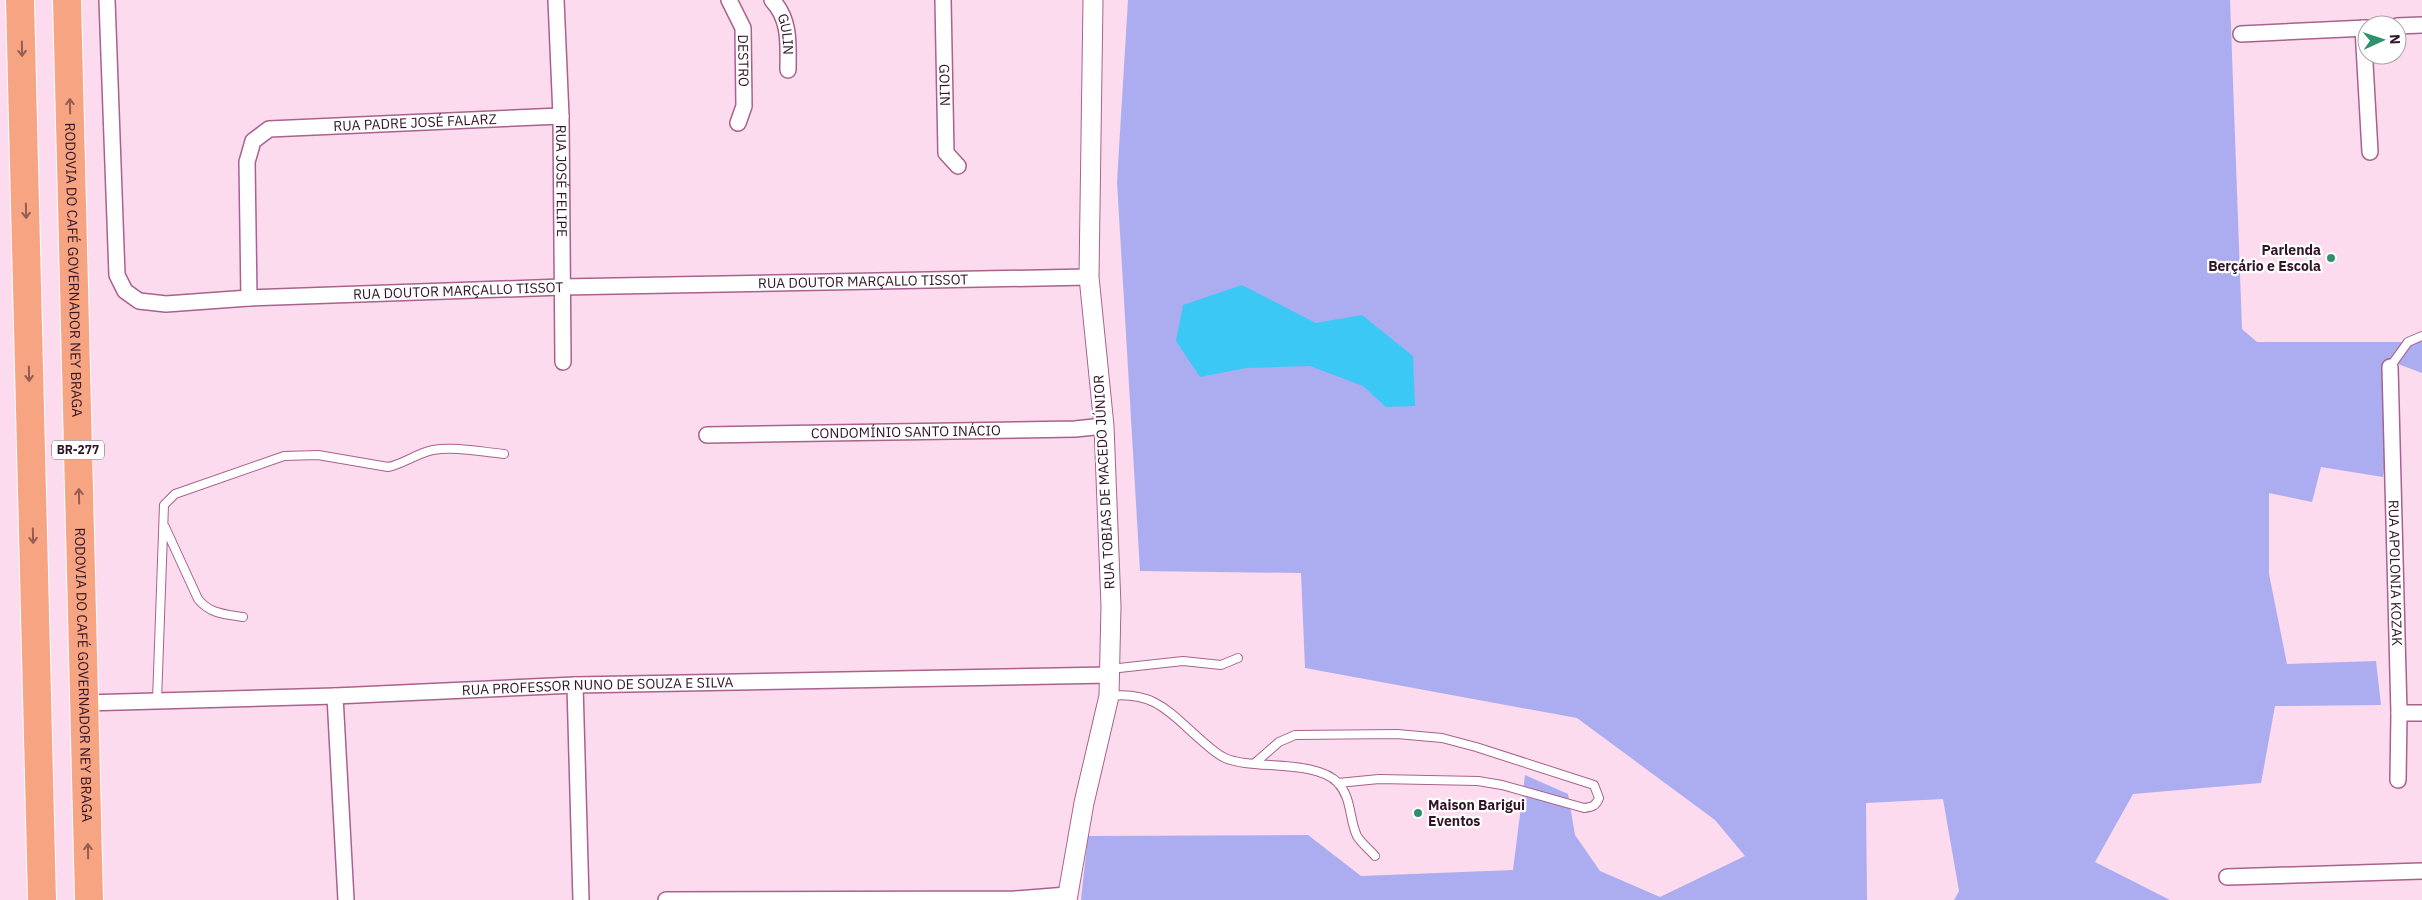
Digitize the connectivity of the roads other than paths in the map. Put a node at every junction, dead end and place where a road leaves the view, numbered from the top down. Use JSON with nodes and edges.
{"nodes":[{"id":1,"x":20,"y":0,"type":"edge"},
{"id":2,"x":107,"y":0,"type":"edge"},
{"id":3,"x":556,"y":0,"type":"edge"},
{"id":4,"x":729,"y":0,"type":"edge"},
{"id":5,"x":772,"y":0,"type":"edge"},
{"id":6,"x":943,"y":0,"type":"edge"},
{"id":7,"x":1093,"y":0,"type":"edge"},
{"id":8,"x":70,"y":7,"type":"edge"},
{"id":9,"x":2422,"y":25,"type":"edge"},
{"id":10,"x":2407,"y":26,"type":"edge"},
{"id":11,"x":2357,"y":28,"type":"edge"},
{"id":12,"x":2242,"y":34,"type":"dead end"},
{"id":13,"x":2366,"y":65,"type":"edge"},
{"id":14,"x":788,"y":70,"type":"dead end"},
{"id":15,"x":561,"y":116,"type":"junction"},
{"id":16,"x":738,"y":123,"type":"dead end"},
{"id":17,"x":2370,"y":152,"type":"dead end"},
{"id":18,"x":958,"y":166,"type":"dead end"},
{"id":19,"x":1089,"y":277,"type":"junction"},
{"id":20,"x":562,"y":287,"type":"junction"},
{"id":21,"x":249,"y":298,"type":"junction"},
{"id":22,"x":2422,"y":336,"type":"edge"},
{"id":23,"x":564,"y":362,"type":"dead end"},
{"id":24,"x":2390,"y":367,"type":"joint"},
{"id":25,"x":1104,"y":426,"type":"junction"},
{"id":26,"x":707,"y":435,"type":"dead end"},
{"id":27,"x":504,"y":454,"type":"dead end"},
{"id":28,"x":164,"y":525,"type":"junction"},
{"id":29,"x":243,"y":617,"type":"dead end"},
{"id":30,"x":1238,"y":658,"type":"dead end"},
{"id":31,"x":1110,"y":672,"type":"junction"},
{"id":32,"x":575,"y":685,"type":"junction"},
{"id":33,"x":335,"y":696,"type":"junction"},
{"id":34,"x":1110,"y":696,"type":"junction"},
{"id":35,"x":157,"y":701,"type":"junction"},
{"id":36,"x":84,"y":703,"type":"junction"},
{"id":37,"x":2399,"y":713,"type":"junction"},
{"id":38,"x":2422,"y":713,"type":"edge"},
{"id":39,"x":1256,"y":762,"type":"junction"},
{"id":40,"x":2398,"y":780,"type":"dead end"},
{"id":41,"x":1338,"y":783,"type":"junction"},
{"id":42,"x":1375,"y":856,"type":"dead end"},
{"id":43,"x":2422,"y":872,"type":"edge"},
{"id":44,"x":2227,"y":877,"type":"dead end"},
{"id":45,"x":1067,"y":898,"type":"edge"},
{"id":46,"x":42,"y":900,"type":"edge"},
{"id":47,"x":89,"y":900,"type":"edge"},
{"id":48,"x":346,"y":900,"type":"edge"},
{"id":49,"x":582,"y":900,"type":"edge"},
{"id":50,"x":666,"y":900,"type":"edge"}],
"edges":[{"from":1,"to":46,"type":"highway","number":"BR-277","one_way":true},
{"from":2,"to":21,"type":"street","name":"RUA DOUTOR MARÇALLO TISSOT"},
{"from":3,"to":15,"type":"street","name":"RUA JOSÉ FELIPE"},
{"from":4,"to":16,"type":"street","name":"DESTRO"},
{"from":5,"to":14,"type":"street","name":"GULIN"},
{"from":6,"to":18,"type":"street","name":"GOLIN"},
{"from":7,"to":19,"type":"street","name":"RUA TOBIAS DE MACEDO JÚNIOR"},
{"from":36,"to":8,"type":"highway","name":"RODOVIA DO CAFÉ GOVERNADOR NEY BRAGA","number":"BR-277","one_way":true},
{"from":9,"to":10,"type":"street"},
{"from":11,"to":12,"type":"street"},
{"from":13,"to":17,"type":"street"},
{"from":15,"to":20,"type":"street","name":"RUA JOSÉ FELIPE"},
{"from":15,"to":21,"type":"street","name":"RUA PADRE JOSÉ FALARZ"},
{"from":19,"to":20,"type":"street","name":"RUA DOUTOR MARÇALLO TISSOT"},
{"from":19,"to":25,"type":"street","name":"RUA TOBIAS DE MACEDO JÚNIOR"},
{"from":20,"to":21,"type":"street","name":"RUA DOUTOR MARÇALLO TISSOT"},
{"from":20,"to":23,"type":"street","name":"RUA JOSÉ FELIPE"},
{"from":22,"to":24,"type":"lane"},
{"from":24,"to":37,"type":"street","name":"RUA APOLONIA KOZAK"},
{"from":25,"to":26,"type":"street","name":"CONDOMÍNIO SANTO INÁCIO"},
{"from":25,"to":31,"type":"street","name":"RUA TOBIAS DE MACEDO JÚNIOR"},
{"from":27,"to":28,"type":"lane"},
{"from":28,"to":29,"type":"lane"},
{"from":28,"to":35,"type":"lane"},
{"from":30,"to":31,"type":"lane"},
{"from":31,"to":32,"type":"street","name":"RUA PROFESSOR NUNO DE SOUZA E SILVA"},
{"from":31,"to":34,"type":"street","name":"RUA TOBIAS DE MACEDO JÚNIOR"},
{"from":32,"to":33,"type":"street","name":"RUA PROFESSOR NUNO DE SOUZA E SILVA"},
{"from":32,"to":49,"type":"street"},
{"from":33,"to":35,"type":"street","name":"RUA PROFESSOR NUNO DE SOUZA E SILVA"},
{"from":33,"to":48,"type":"street"},
{"from":34,"to":39,"type":"lane"},
{"from":34,"to":45,"type":"street","name":"RUA TOBIAS DE MACEDO JÚNIOR"},
{"from":35,"to":36,"type":"street","name":"RUA PROFESSOR NUNO DE SOUZA E SILVA"},
{"from":47,"to":36,"type":"highway","name":"RODOVIA DO CAFÉ GOVERNADOR NEY BRAGA","number":"BR-277","one_way":true},
{"from":37,"to":38,"type":"street"},
{"from":37,"to":40,"type":"street","name":"RUA APOLONIA KOZAK"},
{"from":39,"to":41,"type":"lane"},
{"from":39,"to":41,"type":"lane"},
{"from":41,"to":42,"type":"lane"},
{"from":43,"to":44,"type":"street"},
{"from":45,"to":50,"type":"street"}]}
